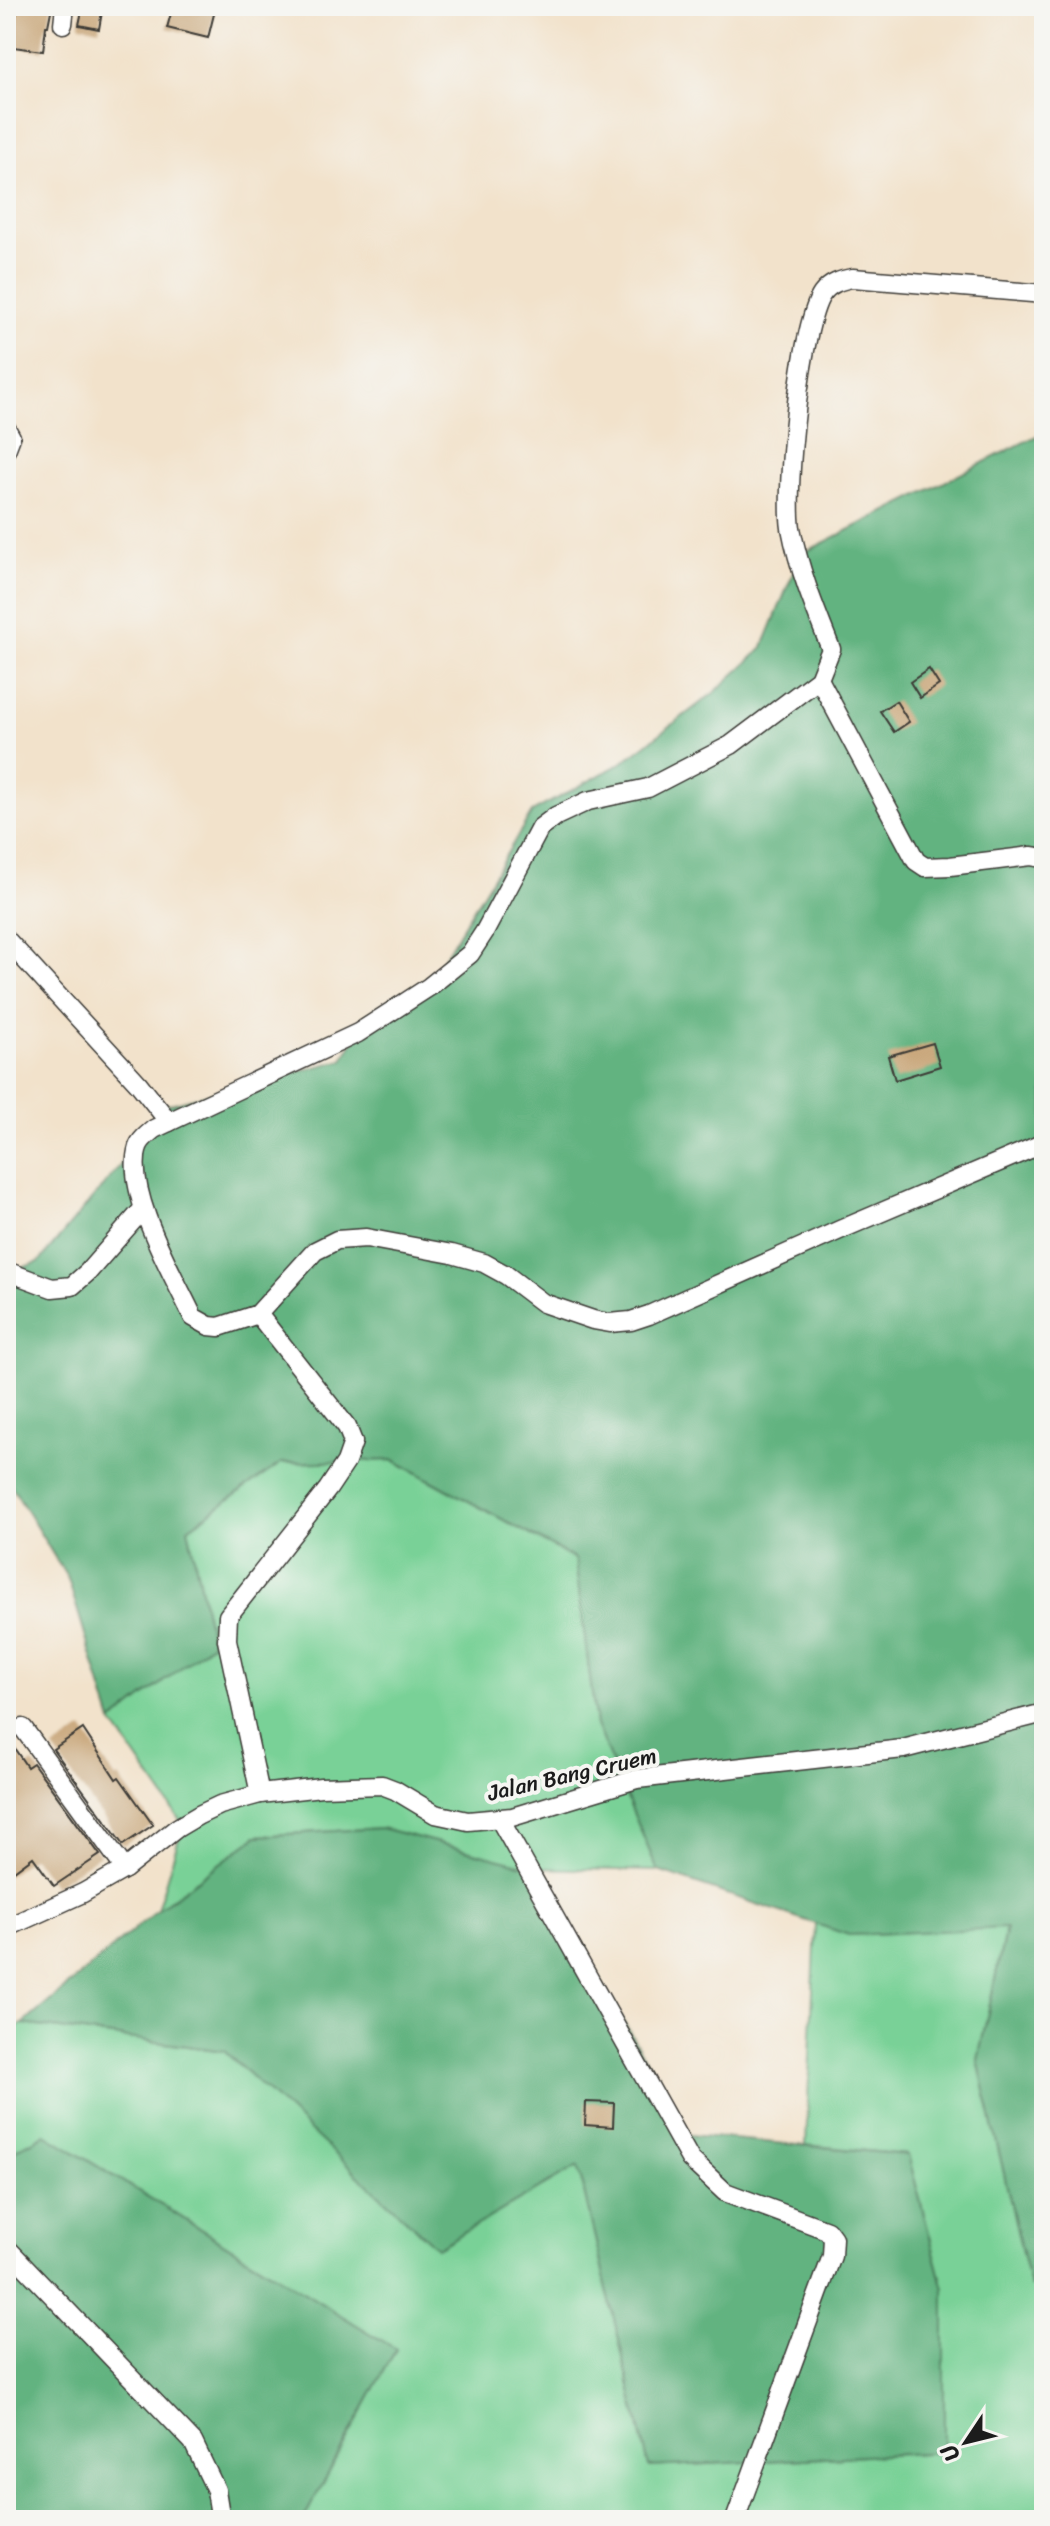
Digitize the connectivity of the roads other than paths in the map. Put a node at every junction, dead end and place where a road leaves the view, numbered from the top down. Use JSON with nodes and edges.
{"nodes":[{"id":1,"x":1044,"y":294,"type":"edge"},
{"id":2,"x":6,"y":428,"type":"edge"},
{"id":3,"x":6,"y":450,"type":"edge"},
{"id":4,"x":819,"y":679,"type":"junction"},
{"id":5,"x":1044,"y":858,"type":"edge"},
{"id":6,"x":6,"y":939,"type":"edge"},
{"id":7,"x":169,"y":1122,"type":"junction"},
{"id":8,"x":1044,"y":1143,"type":"edge"},
{"id":9,"x":143,"y":1209,"type":"junction"},
{"id":10,"x":6,"y":1271,"type":"edge"},
{"id":11,"x":258,"y":1314,"type":"junction"},
{"id":12,"x":1044,"y":1713,"type":"edge"},
{"id":13,"x":23,"y":1728,"type":"dead end"},
{"id":14,"x":260,"y":1794,"type":"junction"},
{"id":15,"x":499,"y":1818,"type":"junction"},
{"id":16,"x":125,"y":1869,"type":"junction"},
{"id":17,"x":6,"y":1928,"type":"edge"},
{"id":18,"x":6,"y":2247,"type":"edge"},
{"id":19,"x":218,"y":2520,"type":"edge"},
{"id":20,"x":735,"y":2520,"type":"edge"}],
"edges":[{"from":1,"to":4,"type":"street"},
{"from":2,"to":3,"type":"street"},
{"from":4,"to":5,"type":"street"},
{"from":4,"to":7,"type":"street"},
{"from":6,"to":7,"type":"street"},
{"from":7,"to":9,"type":"street"},
{"from":8,"to":11,"type":"street"},
{"from":9,"to":10,"type":"street"},
{"from":9,"to":11,"type":"street"},
{"from":11,"to":14,"type":"street"},
{"from":12,"to":15,"type":"street","name":"Jalan Bang Cruem"},
{"from":13,"to":16,"type":"street"},
{"from":14,"to":15,"type":"street","name":"Jalan Bang Cruem"},
{"from":14,"to":16,"type":"street","name":"Jalan Bang Cruem"},
{"from":15,"to":20,"type":"street"},
{"from":16,"to":17,"type":"street","name":"Jalan Bang Cruem"},
{"from":18,"to":19,"type":"street"}]}
